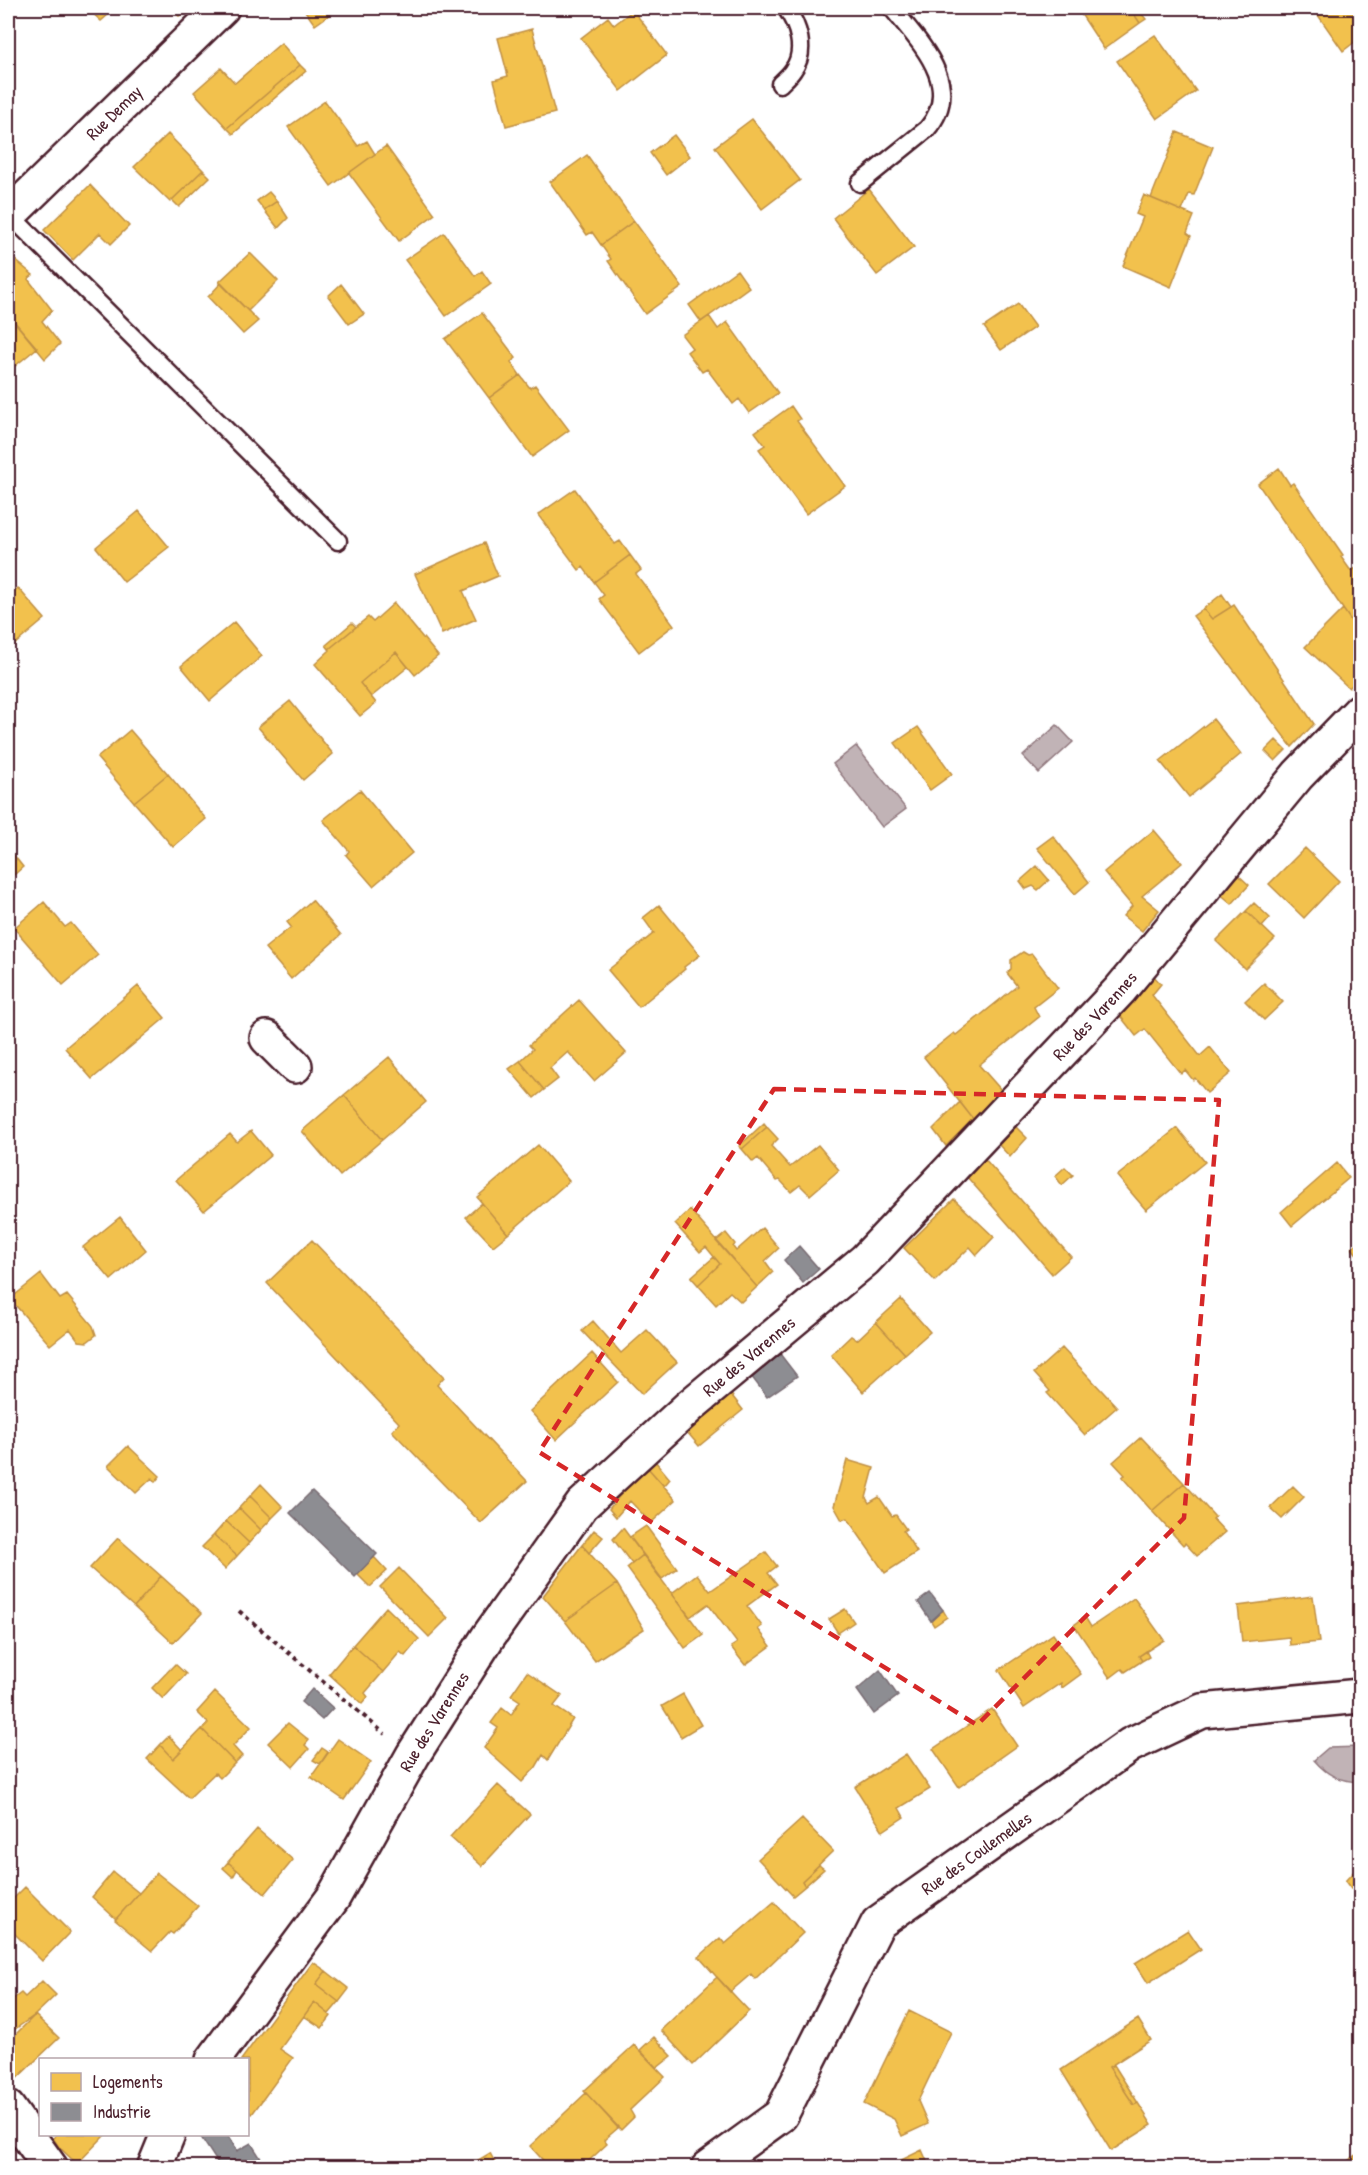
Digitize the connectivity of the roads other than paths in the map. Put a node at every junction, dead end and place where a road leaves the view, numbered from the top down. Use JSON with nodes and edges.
{"nodes":[{"id":1,"x":222,"y":8,"type":"edge"},
{"id":2,"x":786,"y":8,"type":"edge"},
{"id":3,"x":892,"y":8,"type":"edge"},
{"id":4,"x":780,"y":84,"type":"dead end"},
{"id":5,"x":860,"y":183,"type":"dead end"},
{"id":6,"x":8,"y":215,"type":"edge"},
{"id":7,"x":338,"y":541,"type":"dead end"},
{"id":8,"x":1360,"y":711,"type":"edge"},
{"id":9,"x":267,"y":1038,"type":"dead end"},
{"id":10,"x":295,"y":1066,"type":"dead end"},
{"id":11,"x":1360,"y":1696,"type":"edge"},
{"id":12,"x":214,"y":2058,"type":"edge"},
{"id":13,"x":8,"y":2108,"type":"edge"},
{"id":14,"x":167,"y":2136,"type":"edge"},
{"id":15,"x":51,"y":2168,"type":"edge"},
{"id":16,"x":154,"y":2168,"type":"edge"},
{"id":17,"x":708,"y":2168,"type":"edge"}],
"edges":[{"from":1,"to":6,"type":"street","name":"Rue Demay"},
{"from":2,"to":4,"type":"lane"},
{"from":3,"to":5,"type":"lane"},
{"from":6,"to":7,"type":"lane"},
{"from":8,"to":12,"type":"street","name":"Rue des Varennes"},
{"from":9,"to":10,"type":"street"},
{"from":11,"to":17,"type":"street","name":"Rue des Coulemelles"},
{"from":13,"to":15,"type":"street"},
{"from":14,"to":16,"type":"street"}]}
